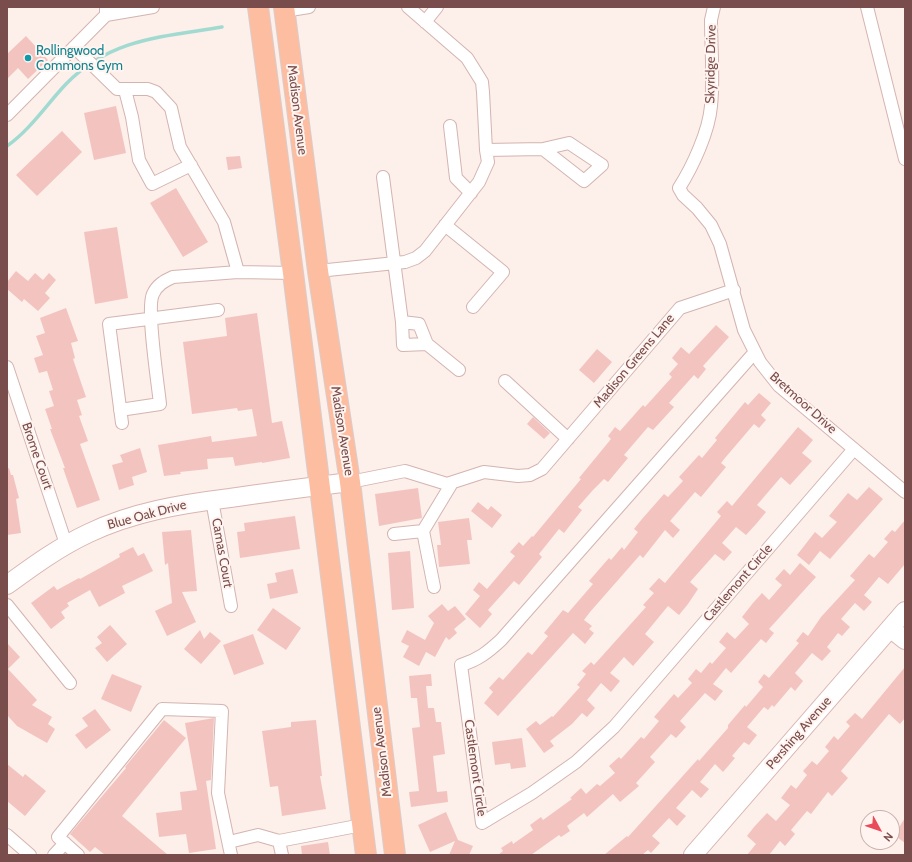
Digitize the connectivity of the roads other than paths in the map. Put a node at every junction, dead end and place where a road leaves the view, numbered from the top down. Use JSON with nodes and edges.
{"nodes":[{"id":1,"x":153,"y":7,"type":"edge"},
{"id":2,"x":258,"y":7,"type":"edge"},
{"id":3,"x":309,"y":7,"type":"edge"},
{"id":4,"x":408,"y":7,"type":"edge"},
{"id":5,"x":437,"y":7,"type":"edge"},
{"id":6,"x":714,"y":7,"type":"edge"},
{"id":7,"x":868,"y":7,"type":"edge"},
{"id":8,"x":284,"y":9,"type":"edge"},
{"id":9,"x":106,"y":11,"type":"edge"},
{"id":10,"x":425,"y":22,"type":"junction"},
{"id":11,"x":74,"y":47,"type":"junction"},
{"id":12,"x":125,"y":90,"type":"junction"},
{"id":13,"x":7,"y":115,"type":"edge"},
{"id":14,"x":450,"y":126,"type":"dead end"},
{"id":15,"x":543,"y":149,"type":"dead end"},
{"id":16,"x":486,"y":150,"type":"junction"},
{"id":17,"x":905,"y":159,"type":"edge"},
{"id":18,"x":191,"y":165,"type":"junction"},
{"id":19,"x":383,"y":177,"type":"dead end"},
{"id":20,"x":679,"y":188,"type":"joint"},
{"id":21,"x":471,"y":193,"type":"junction"},
{"id":22,"x":445,"y":225,"type":"junction"},
{"id":23,"x":394,"y":263,"type":"junction"},
{"id":24,"x":318,"y":271,"type":"junction"},
{"id":25,"x":238,"y":272,"type":"junction"},
{"id":26,"x":293,"y":273,"type":"junction"},
{"id":27,"x":734,"y":290,"type":"junction"},
{"id":28,"x":473,"y":307,"type":"dead end"},
{"id":29,"x":218,"y":310,"type":"dead end"},
{"id":30,"x":151,"y":319,"type":"junction"},
{"id":31,"x":402,"y":322,"type":"junction"},
{"id":32,"x":427,"y":344,"type":"junction"},
{"id":33,"x":755,"y":352,"type":"junction"},
{"id":34,"x":7,"y":367,"type":"edge"},
{"id":35,"x":459,"y":370,"type":"dead end"},
{"id":36,"x":505,"y":381,"type":"dead end"},
{"id":37,"x":120,"y":410,"type":"junction"},
{"id":38,"x":122,"y":423,"type":"dead end"},
{"id":39,"x":568,"y":440,"type":"junction"},
{"id":40,"x":854,"y":449,"type":"junction"},
{"id":41,"x":350,"y":482,"type":"junction"},
{"id":42,"x":452,"y":483,"type":"junction"},
{"id":43,"x":319,"y":486,"type":"junction"},
{"id":44,"x":905,"y":492,"type":"edge"},
{"id":45,"x":212,"y":500,"type":"junction"},
{"id":46,"x":423,"y":531,"type":"junction"},
{"id":47,"x":394,"y":534,"type":"dead end"},
{"id":48,"x":66,"y":544,"type":"junction"},
{"id":49,"x":7,"y":585,"type":"edge"},
{"id":50,"x":434,"y":587,"type":"dead end"},
{"id":51,"x":7,"y":605,"type":"edge"},
{"id":52,"x":231,"y":606,"type":"dead end"},
{"id":53,"x":905,"y":611,"type":"edge"},
{"id":54,"x":890,"y":628,"type":"junction"},
{"id":55,"x":905,"y":640,"type":"edge"},
{"id":56,"x":70,"y":683,"type":"dead end"},
{"id":57,"x":362,"y":825,"type":"junction"},
{"id":58,"x":7,"y":835,"type":"edge"},
{"id":59,"x":279,"y":841,"type":"junction"},
{"id":60,"x":229,"y":842,"type":"junction"},
{"id":61,"x":65,"y":843,"type":"junction"},
{"id":62,"x":30,"y":855,"type":"edge"},
{"id":63,"x":54,"y":855,"type":"edge"},
{"id":64,"x":78,"y":855,"type":"edge"},
{"id":65,"x":231,"y":855,"type":"edge"},
{"id":66,"x":282,"y":855,"type":"edge"},
{"id":67,"x":366,"y":855,"type":"edge"},
{"id":68,"x":394,"y":855,"type":"edge"},
{"id":69,"x":693,"y":855,"type":"edge"}],
"edges":[{"from":1,"to":9,"type":"street"},
{"from":2,"to":26,"type":"main road","name":"Madison Avenue"},
{"from":3,"to":8,"type":"street"},
{"from":4,"to":10,"type":"street"},
{"from":5,"to":10,"type":"street"},
{"from":6,"to":20,"type":"street","name":"Skyridge Drive"},
{"from":7,"to":17,"type":"street"},
{"from":8,"to":24,"type":"main road","name":"Madison Avenue"},
{"from":9,"to":11,"type":"street"},
{"from":10,"to":16,"type":"street"},
{"from":11,"to":12,"type":"street"},
{"from":11,"to":13,"type":"street"},
{"from":12,"to":18,"type":"street"},
{"from":12,"to":18,"type":"street"},
{"from":14,"to":21,"type":"street"},
{"from":15,"to":16,"type":"street"},
{"from":16,"to":21,"type":"street"},
{"from":18,"to":25,"type":"street"},
{"from":19,"to":23,"type":"street"},
{"from":20,"to":27,"type":"street","name":"Bretmoor Drive"},
{"from":21,"to":22,"type":"street"},
{"from":22,"to":23,"type":"street"},
{"from":22,"to":28,"type":"street"},
{"from":23,"to":24,"type":"street"},
{"from":23,"to":31,"type":"street"},
{"from":24,"to":41,"type":"main road","name":"Madison Avenue"},
{"from":25,"to":26,"type":"street"},
{"from":25,"to":30,"type":"street"},
{"from":26,"to":43,"type":"main road","name":"Madison Avenue"},
{"from":27,"to":33,"type":"street","name":"Bretmoor Drive"},
{"from":27,"to":39,"type":"street","name":"Madison Greens Lane"},
{"from":29,"to":30,"type":"street"},
{"from":30,"to":37,"type":"street"},
{"from":30,"to":37,"type":"street"},
{"from":31,"to":32,"type":"street"},
{"from":31,"to":32,"type":"street"},
{"from":32,"to":35,"type":"street"},
{"from":33,"to":40,"type":"street","name":"Bretmoor Drive"},
{"from":33,"to":40,"type":"street","name":"Castlemont Circle"},
{"from":34,"to":48,"type":"street","name":"Brome Court"},
{"from":36,"to":39,"type":"street"},
{"from":37,"to":38,"type":"street"},
{"from":39,"to":42,"type":"street","name":"Madison Greens Lane"},
{"from":40,"to":44,"type":"street","name":"Bretmoor Drive"},
{"from":41,"to":42,"type":"street"},
{"from":41,"to":43,"type":"street","name":"Blue Oak Drive"},
{"from":41,"to":68,"type":"main road","name":"Madison Avenue"},
{"from":42,"to":46,"type":"street"},
{"from":43,"to":45,"type":"street","name":"Blue Oak Drive"},
{"from":43,"to":57,"type":"main road","name":"Madison Avenue"},
{"from":45,"to":48,"type":"street","name":"Blue Oak Drive"},
{"from":45,"to":52,"type":"street","name":"Camas Court"},
{"from":46,"to":47,"type":"street"},
{"from":46,"to":50,"type":"street"},
{"from":48,"to":49,"type":"street","name":"Blue Oak Drive"},
{"from":51,"to":56,"type":"street"},
{"from":53,"to":54,"type":"street","name":"Pershing Avenue"},
{"from":54,"to":55,"type":"street"},
{"from":54,"to":69,"type":"street","name":"Pershing Avenue"},
{"from":57,"to":59,"type":"street"},
{"from":57,"to":67,"type":"main road","name":"Madison Avenue"},
{"from":58,"to":62,"type":"street"},
{"from":59,"to":60,"type":"street"},
{"from":59,"to":66,"type":"street"},
{"from":60,"to":61,"type":"street"},
{"from":60,"to":65,"type":"street"},
{"from":61,"to":63,"type":"street"},
{"from":61,"to":64,"type":"street"}]}
